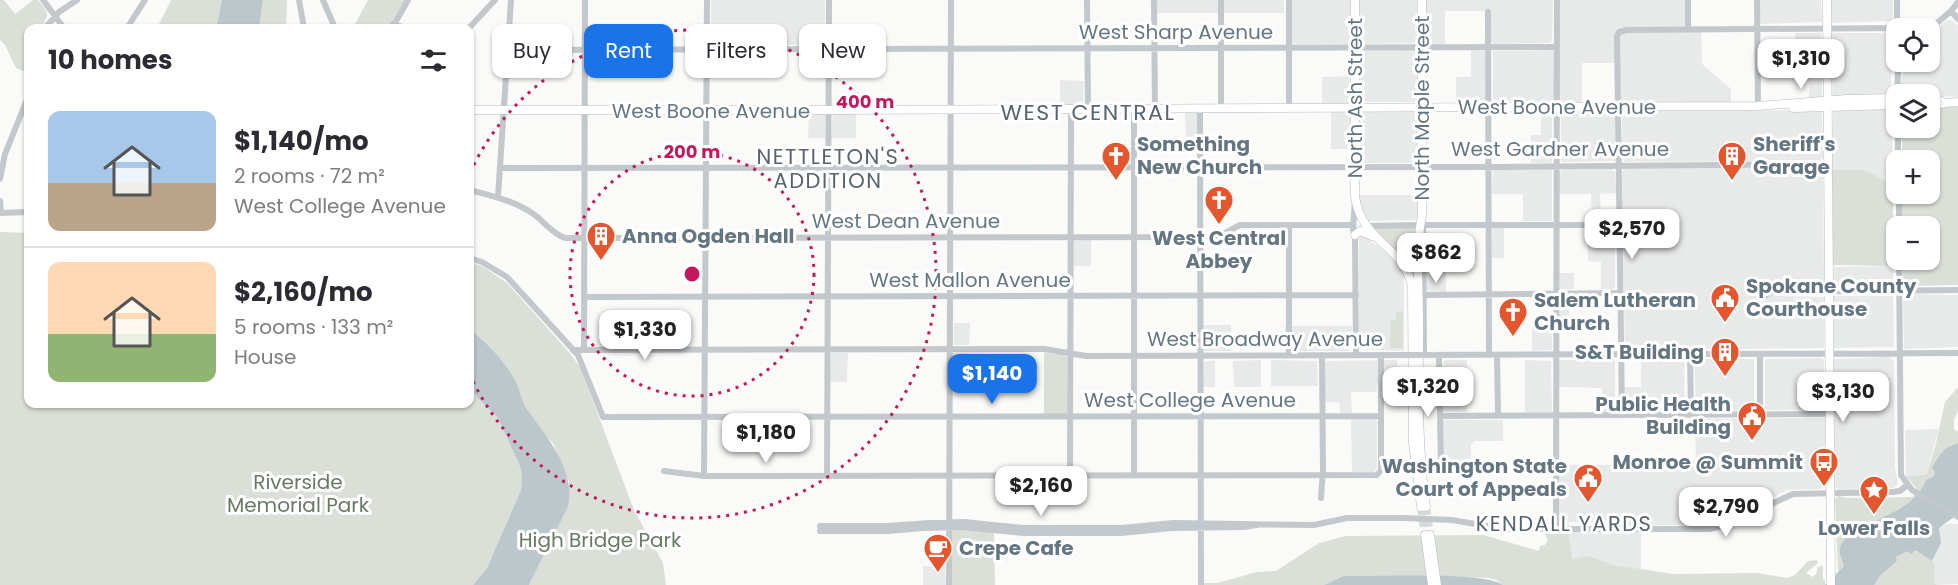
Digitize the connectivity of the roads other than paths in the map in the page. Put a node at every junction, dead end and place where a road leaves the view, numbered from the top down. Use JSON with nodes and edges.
{"nodes":[{"id":1,"x":43,"y":0,"type":"edge"},
{"id":2,"x":77,"y":0,"type":"edge"},
{"id":3,"x":145,"y":0,"type":"edge"},
{"id":4,"x":299,"y":0,"type":"edge"},
{"id":5,"x":322,"y":0,"type":"edge"},
{"id":6,"x":408,"y":0,"type":"edge"},
{"id":7,"x":495,"y":0,"type":"edge"},
{"id":8,"x":511,"y":0,"type":"edge"},
{"id":9,"x":585,"y":0,"type":"edge"},
{"id":10,"x":707,"y":0,"type":"edge"},
{"id":11,"x":829,"y":0,"type":"edge"},
{"id":12,"x":951,"y":0,"type":"edge"},
{"id":13,"x":1087,"y":0,"type":"edge"},
{"id":14,"x":1154,"y":0,"type":"edge"},
{"id":15,"x":1221,"y":0,"type":"edge"},
{"id":16,"x":1289,"y":0,"type":"edge"},
{"id":17,"x":1355,"y":0,"type":"edge"},
{"id":18,"x":1422,"y":0,"type":"edge"},
{"id":19,"x":1557,"y":0,"type":"edge"},
{"id":20,"x":1688,"y":0,"type":"edge"},
{"id":21,"x":1757,"y":0,"type":"edge"},
{"id":22,"x":1827,"y":0,"type":"edge"},
{"id":23,"x":1897,"y":0,"type":"edge"},
{"id":24,"x":1958,"y":2,"type":"edge"},
{"id":25,"x":1951,"y":11,"type":"junction"},
{"id":26,"x":1488,"y":12,"type":"dead end"},
{"id":27,"x":56,"y":16,"type":"junction"},
{"id":28,"x":1897,"y":18,"type":"edge"},
{"id":29,"x":1958,"y":18,"type":"edge"},
{"id":30,"x":1940,"y":20,"type":"edge"},
{"id":31,"x":49,"y":24,"type":"edge"},
{"id":32,"x":61,"y":24,"type":"edge"},
{"id":33,"x":130,"y":24,"type":"edge"},
{"id":34,"x":303,"y":24,"type":"edge"},
{"id":35,"x":333,"y":24,"type":"edge"},
{"id":36,"x":393,"y":24,"type":"edge"},
{"id":37,"x":473,"y":24,"type":"edge"},
{"id":38,"x":510,"y":24,"type":"edge"},
{"id":39,"x":585,"y":24,"type":"edge"},
{"id":40,"x":707,"y":24,"type":"edge"},
{"id":41,"x":829,"y":24,"type":"edge"},
{"id":42,"x":1827,"y":28,"type":"junction"},
{"id":43,"x":1886,"y":28,"type":"edge"},
{"id":44,"x":1688,"y":29,"type":"junction"},
{"id":45,"x":1758,"y":29,"type":"junction"},
{"id":46,"x":1557,"y":47,"type":"junction"},
{"id":47,"x":1221,"y":48,"type":"junction"},
{"id":48,"x":1289,"y":48,"type":"junction"},
{"id":49,"x":1355,"y":48,"type":"junction"},
{"id":50,"x":1421,"y":48,"type":"junction"},
{"id":51,"x":1488,"y":48,"type":"junction"},
{"id":52,"x":952,"y":49,"type":"junction"},
{"id":53,"x":1088,"y":49,"type":"junction"},
{"id":54,"x":1155,"y":49,"type":"junction"},
{"id":55,"x":886,"y":50,"type":"edge"},
{"id":56,"x":506,"y":78,"type":"edge"},
{"id":57,"x":585,"y":78,"type":"edge"},
{"id":58,"x":707,"y":78,"type":"edge"},
{"id":59,"x":829,"y":78,"type":"edge"},
{"id":60,"x":1886,"y":97,"type":"edge"},
{"id":61,"x":1940,"y":101,"type":"edge"},
{"id":62,"x":1943,"y":102,"type":"junction"},
{"id":63,"x":1958,"y":102,"type":"edge"},
{"id":64,"x":1940,"y":103,"type":"edge"},
{"id":65,"x":1828,"y":104,"type":"junction"},
{"id":66,"x":1886,"y":105,"type":"edge"},
{"id":67,"x":1758,"y":106,"type":"junction"},
{"id":68,"x":24,"y":107,"type":"edge"},
{"id":69,"x":1422,"y":107,"type":"junction"},
{"id":70,"x":1488,"y":107,"type":"junction"},
{"id":71,"x":1557,"y":107,"type":"junction"},
{"id":72,"x":1618,"y":107,"type":"junction"},
{"id":73,"x":1221,"y":108,"type":"junction"},
{"id":74,"x":1289,"y":108,"type":"junction"},
{"id":75,"x":1355,"y":108,"type":"junction"},
{"id":76,"x":1071,"y":109,"type":"junction"},
{"id":77,"x":1088,"y":109,"type":"junction"},
{"id":78,"x":1134,"y":109,"type":"junction"},
{"id":79,"x":1155,"y":109,"type":"junction"},
{"id":80,"x":1200,"y":109,"type":"junction"},
{"id":81,"x":474,"y":110,"type":"edge"},
{"id":82,"x":504,"y":110,"type":"junction"},
{"id":83,"x":829,"y":110,"type":"junction"},
{"id":84,"x":951,"y":110,"type":"junction"},
{"id":85,"x":585,"y":111,"type":"junction"},
{"id":86,"x":707,"y":111,"type":"junction"},
{"id":87,"x":1828,"y":164,"type":"junction"},
{"id":88,"x":1356,"y":166,"type":"junction"},
{"id":89,"x":1556,"y":166,"type":"junction"},
{"id":90,"x":1619,"y":166,"type":"junction"},
{"id":91,"x":1200,"y":167,"type":"junction"},
{"id":92,"x":1422,"y":167,"type":"junction"},
{"id":93,"x":1489,"y":167,"type":"junction"},
{"id":94,"x":500,"y":168,"type":"junction"},
{"id":95,"x":951,"y":168,"type":"junction"},
{"id":96,"x":1071,"y":168,"type":"junction"},
{"id":97,"x":1134,"y":168,"type":"junction"},
{"id":98,"x":585,"y":169,"type":"junction"},
{"id":99,"x":706,"y":169,"type":"junction"},
{"id":100,"x":829,"y":169,"type":"junction"},
{"id":101,"x":0,"y":179,"type":"edge"},
{"id":102,"x":474,"y":191,"type":"edge"},
{"id":103,"x":1355,"y":196,"type":"junction"},
{"id":104,"x":498,"y":197,"type":"junction"},
{"id":105,"x":0,"y":201,"type":"edge"},
{"id":106,"x":24,"y":212,"type":"edge"},
{"id":107,"x":1,"y":213,"type":"edge"},
{"id":108,"x":1422,"y":222,"type":"junction"},
{"id":109,"x":1289,"y":225,"type":"junction"},
{"id":110,"x":1353,"y":225,"type":"junction"},
{"id":111,"x":1489,"y":225,"type":"junction"},
{"id":112,"x":1556,"y":225,"type":"junction"},
{"id":113,"x":1619,"y":225,"type":"junction"},
{"id":114,"x":1360,"y":230,"type":"junction"},
{"id":115,"x":1070,"y":237,"type":"junction"},
{"id":116,"x":1201,"y":237,"type":"junction"},
{"id":117,"x":828,"y":238,"type":"junction"},
{"id":118,"x":951,"y":238,"type":"junction"},
{"id":119,"x":1133,"y":238,"type":"junction"},
{"id":120,"x":585,"y":239,"type":"junction"},
{"id":121,"x":706,"y":239,"type":"junction"},
{"id":122,"x":474,"y":259,"type":"edge"},
{"id":123,"x":1899,"y":270,"type":"edge"},
{"id":124,"x":1958,"y":290,"type":"edge"},
{"id":125,"x":1829,"y":291,"type":"junction"},
{"id":126,"x":1899,"y":291,"type":"junction"},
{"id":127,"x":1620,"y":293,"type":"junction"},
{"id":128,"x":1556,"y":294,"type":"junction"},
{"id":129,"x":1134,"y":295,"type":"junction"},
{"id":130,"x":1201,"y":295,"type":"junction"},
{"id":131,"x":1356,"y":295,"type":"junction"},
{"id":132,"x":1424,"y":295,"type":"junction"},
{"id":133,"x":1489,"y":295,"type":"junction"},
{"id":134,"x":950,"y":296,"type":"junction"},
{"id":135,"x":1070,"y":296,"type":"junction"},
{"id":136,"x":1289,"y":296,"type":"junction"},
{"id":137,"x":584,"y":297,"type":"junction"},
{"id":138,"x":706,"y":297,"type":"junction"},
{"id":139,"x":828,"y":297,"type":"junction"},
{"id":140,"x":1763,"y":298,"type":"dead end"},
{"id":141,"x":706,"y":349,"type":"junction"},
{"id":142,"x":828,"y":349,"type":"junction"},
{"id":143,"x":950,"y":349,"type":"junction"},
{"id":144,"x":573,"y":350,"type":"junction"},
{"id":145,"x":584,"y":350,"type":"junction"},
{"id":146,"x":1070,"y":352,"type":"junction"},
{"id":147,"x":1830,"y":353,"type":"junction"},
{"id":148,"x":1899,"y":353,"type":"junction"},
{"id":149,"x":1958,"y":353,"type":"edge"},
{"id":150,"x":1690,"y":354,"type":"junction"},
{"id":151,"x":1760,"y":354,"type":"junction"},
{"id":152,"x":1201,"y":355,"type":"junction"},
{"id":153,"x":1289,"y":355,"type":"junction"},
{"id":154,"x":1322,"y":355,"type":"junction"},
{"id":155,"x":1356,"y":355,"type":"junction"},
{"id":156,"x":1380,"y":355,"type":"junction"},
{"id":157,"x":1423,"y":355,"type":"junction"},
{"id":158,"x":1439,"y":355,"type":"junction"},
{"id":159,"x":1489,"y":355,"type":"junction"},
{"id":160,"x":1497,"y":355,"type":"junction"},
{"id":161,"x":1556,"y":355,"type":"junction"},
{"id":162,"x":1620,"y":355,"type":"junction"},
{"id":163,"x":1134,"y":356,"type":"junction"},
{"id":164,"x":1830,"y":414,"type":"junction"},
{"id":165,"x":1691,"y":415,"type":"junction"},
{"id":166,"x":1761,"y":415,"type":"junction"},
{"id":167,"x":1134,"y":416,"type":"junction"},
{"id":168,"x":1201,"y":416,"type":"junction"},
{"id":169,"x":1322,"y":416,"type":"junction"},
{"id":170,"x":1440,"y":416,"type":"junction"},
{"id":171,"x":1498,"y":416,"type":"junction"},
{"id":172,"x":1556,"y":416,"type":"junction"},
{"id":173,"x":1622,"y":416,"type":"junction"},
{"id":174,"x":705,"y":417,"type":"junction"},
{"id":175,"x":827,"y":417,"type":"junction"},
{"id":176,"x":950,"y":417,"type":"junction"},
{"id":177,"x":1070,"y":417,"type":"junction"},
{"id":178,"x":1381,"y":417,"type":"junction"},
{"id":179,"x":664,"y":471,"type":"dead end"},
{"id":180,"x":1441,"y":472,"type":"dead end"},
{"id":181,"x":1070,"y":475,"type":"junction"},
{"id":182,"x":1134,"y":475,"type":"junction"},
{"id":183,"x":1201,"y":475,"type":"junction"},
{"id":184,"x":1323,"y":475,"type":"junction"},
{"id":185,"x":704,"y":476,"type":"junction"},
{"id":186,"x":827,"y":476,"type":"junction"},
{"id":187,"x":950,"y":476,"type":"junction"},
{"id":188,"x":1909,"y":487,"type":"junction"},
{"id":189,"x":1831,"y":493,"type":"junction"},
{"id":190,"x":1321,"y":498,"type":"dead end"},
{"id":191,"x":1958,"y":517,"type":"edge"},
{"id":192,"x":949,"y":525,"type":"junction"},
{"id":193,"x":1201,"y":525,"type":"junction"},
{"id":194,"x":820,"y":529,"type":"dead end"},
{"id":195,"x":1556,"y":529,"type":"junction"},
{"id":196,"x":1201,"y":584,"type":"edge"},
{"id":197,"x":949,"y":585,"type":"edge"},
{"id":198,"x":1432,"y":585,"type":"edge"},
{"id":199,"x":1437,"y":585,"type":"edge"},
{"id":200,"x":1831,"y":585,"type":"edge"}],
"edges":[{"from":1,"to":27,"type":"street"},
{"from":2,"to":27,"type":"street"},
{"from":3,"to":33,"type":"street"},
{"from":4,"to":34,"type":"street"},
{"from":5,"to":35,"type":"street"},
{"from":6,"to":36,"type":"street"},
{"from":7,"to":37,"type":"street"},
{"from":8,"to":38,"type":"street"},
{"from":9,"to":39,"type":"street"},
{"from":10,"to":40,"type":"street"},
{"from":11,"to":41,"type":"street"},
{"from":12,"to":52,"type":"street"},
{"from":13,"to":53,"type":"street"},
{"from":14,"to":54,"type":"street"},
{"from":15,"to":47,"type":"street"},
{"from":16,"to":48,"type":"street"},
{"from":17,"to":49,"type":"main road","name":"North Ash Street"},
{"from":18,"to":50,"type":"main road","name":"North Maple Street"},
{"from":19,"to":46,"type":"street"},
{"from":20,"to":44,"type":"street"},
{"from":21,"to":45,"type":"street"},
{"from":22,"to":42,"type":"main road"},
{"from":23,"to":28,"type":"street"},
{"from":24,"to":25,"type":"street"},
{"from":25,"to":29,"type":"street"},
{"from":25,"to":30,"type":"street"},
{"from":26,"to":51,"type":"street"},
{"from":27,"to":31,"type":"street"},
{"from":27,"to":32,"type":"street"},
{"from":42,"to":43,"type":"street"},
{"from":42,"to":45,"type":"street"},
{"from":42,"to":65,"type":"main road"},
{"from":44,"to":45,"type":"street"},
{"from":44,"to":72,"type":"street"},
{"from":45,"to":67,"type":"street"},
{"from":46,"to":51,"type":"street","name":"West Sharp Avenue"},
{"from":46,"to":71,"type":"street"},
{"from":47,"to":48,"type":"street","name":"West Sharp Avenue"},
{"from":47,"to":54,"type":"street","name":"West Sharp Avenue"},
{"from":47,"to":73,"type":"street"},
{"from":48,"to":49,"type":"street","name":"West Sharp Avenue"},
{"from":48,"to":74,"type":"street"},
{"from":49,"to":50,"type":"street","name":"West Sharp Avenue"},
{"from":49,"to":75,"type":"main road","name":"North Ash Street"},
{"from":50,"to":51,"type":"street","name":"West Sharp Avenue"},
{"from":50,"to":69,"type":"main road","name":"North Maple Street"},
{"from":51,"to":70,"type":"street"},
{"from":52,"to":53,"type":"street","name":"West Sharp Avenue"},
{"from":52,"to":55,"type":"street","name":"West Sharp Avenue"},
{"from":52,"to":84,"type":"street"},
{"from":53,"to":54,"type":"street","name":"West Sharp Avenue"},
{"from":53,"to":77,"type":"street"},
{"from":54,"to":79,"type":"street"},
{"from":56,"to":82,"type":"street"},
{"from":57,"to":85,"type":"street"},
{"from":58,"to":86,"type":"street"},
{"from":59,"to":83,"type":"street"},
{"from":60,"to":65,"type":"main road","name":"West Boone Avenue"},
{"from":61,"to":62,"type":"main road"},
{"from":62,"to":63,"type":"main road"},
{"from":62,"to":64,"type":"main road"},
{"from":65,"to":66,"type":"main road","name":"West Boone Avenue"},
{"from":65,"to":67,"type":"main road","name":"West Boone Avenue"},
{"from":65,"to":87,"type":"main road"},
{"from":67,"to":72,"type":"main road","name":"West Boone Avenue"},
{"from":68,"to":101,"type":"street"},
{"from":69,"to":70,"type":"main road","name":"West Boone Avenue"},
{"from":69,"to":75,"type":"main road","name":"West Boone Avenue"},
{"from":69,"to":92,"type":"main road","name":"North Maple Street"},
{"from":70,"to":71,"type":"main road","name":"West Boone Avenue"},
{"from":70,"to":93,"type":"street"},
{"from":71,"to":72,"type":"main road","name":"West Boone Avenue"},
{"from":71,"to":89,"type":"street"},
{"from":72,"to":90,"type":"street"},
{"from":73,"to":74,"type":"main road","name":"West Boone Avenue"},
{"from":73,"to":80,"type":"main road","name":"West Boone Avenue"},
{"from":74,"to":75,"type":"main road","name":"West Boone Avenue"},
{"from":75,"to":88,"type":"main road","name":"North Ash Street"},
{"from":76,"to":77,"type":"main road","name":"West Boone Avenue"},
{"from":76,"to":84,"type":"main road","name":"West Boone Avenue"},
{"from":76,"to":96,"type":"street"},
{"from":77,"to":78,"type":"main road","name":"West Boone Avenue"},
{"from":78,"to":79,"type":"main road","name":"West Boone Avenue"},
{"from":78,"to":97,"type":"street"},
{"from":79,"to":80,"type":"main road","name":"West Boone Avenue"},
{"from":80,"to":91,"type":"street"},
{"from":81,"to":82,"type":"main road","name":"West Boone Avenue"},
{"from":82,"to":85,"type":"main road","name":"West Boone Avenue"},
{"from":82,"to":94,"type":"street"},
{"from":83,"to":84,"type":"main road","name":"West Boone Avenue"},
{"from":83,"to":86,"type":"main road","name":"West Boone Avenue"},
{"from":83,"to":100,"type":"street"},
{"from":84,"to":95,"type":"street"},
{"from":85,"to":86,"type":"main road","name":"West Boone Avenue"},
{"from":85,"to":98,"type":"street"},
{"from":86,"to":99,"type":"street"},
{"from":87,"to":90,"type":"street","name":"West Gardner Avenue"},
{"from":87,"to":125,"type":"main road"},
{"from":88,"to":91,"type":"street","name":"West Gardner Avenue"},
{"from":88,"to":92,"type":"street","name":"West Gardner Avenue"},
{"from":88,"to":103,"type":"main road","name":"North Ash Street"},
{"from":89,"to":90,"type":"street","name":"West Gardner Avenue"},
{"from":89,"to":93,"type":"street","name":"West Gardner Avenue"},
{"from":89,"to":112,"type":"street"},
{"from":90,"to":113,"type":"street"},
{"from":91,"to":97,"type":"street","name":"West Gardner Avenue"},
{"from":91,"to":116,"type":"street"},
{"from":92,"to":93,"type":"street","name":"West Gardner Avenue"},
{"from":92,"to":108,"type":"main road","name":"North Maple Street"},
{"from":93,"to":111,"type":"street"},
{"from":94,"to":98,"type":"street","name":"West Gardner Avenue"},
{"from":94,"to":104,"type":"street"},
{"from":95,"to":96,"type":"street","name":"West Gardner Avenue"},
{"from":95,"to":100,"type":"street","name":"West Gardner Avenue"},
{"from":95,"to":118,"type":"street"},
{"from":96,"to":97,"type":"street","name":"West Gardner Avenue"},
{"from":96,"to":115,"type":"street"},
{"from":97,"to":119,"type":"street"},
{"from":98,"to":99,"type":"street","name":"West Gardner Avenue"},
{"from":98,"to":120,"type":"street"},
{"from":99,"to":100,"type":"street","name":"West Gardner Avenue"},
{"from":99,"to":121,"type":"street"},
{"from":100,"to":117,"type":"street"},
{"from":102,"to":104,"type":"street","name":"West Dean Avenue"},
{"from":103,"to":110,"type":"street","name":"North Ash Street"},
{"from":103,"to":114,"type":"main road","name":"North Ash Street"},
{"from":104,"to":120,"type":"street","name":"West Dean Avenue"},
{"from":105,"to":107,"type":"street"},
{"from":106,"to":107,"type":"street"},
{"from":108,"to":111,"type":"street"},
{"from":108,"to":114,"type":"street"},
{"from":108,"to":114,"type":"main road","name":"North Maple Street"},
{"from":108,"to":132,"type":"street","name":"North Maple Street"},
{"from":109,"to":110,"type":"street","name":"West Dean Avenue"},
{"from":109,"to":116,"type":"street","name":"West Dean Avenue"},
{"from":109,"to":136,"type":"street"},
{"from":110,"to":114,"type":"street","name":"North Ash Street"},
{"from":111,"to":112,"type":"street"},
{"from":111,"to":133,"type":"street"},
{"from":112,"to":113,"type":"street"},
{"from":112,"to":128,"type":"street"},
{"from":113,"to":127,"type":"street"},
{"from":114,"to":131,"type":"street","name":"North Ash Street"},
{"from":115,"to":118,"type":"street","name":"West Dean Avenue"},
{"from":115,"to":119,"type":"street","name":"West Dean Avenue"},
{"from":115,"to":135,"type":"street"},
{"from":116,"to":119,"type":"street","name":"West Dean Avenue"},
{"from":116,"to":130,"type":"street"},
{"from":117,"to":118,"type":"street","name":"West Dean Avenue"},
{"from":117,"to":121,"type":"street","name":"West Dean Avenue"},
{"from":117,"to":139,"type":"street"},
{"from":118,"to":134,"type":"street"},
{"from":119,"to":129,"type":"street"},
{"from":120,"to":121,"type":"street","name":"West Dean Avenue"},
{"from":120,"to":137,"type":"street"},
{"from":121,"to":138,"type":"street"},
{"from":122,"to":144,"type":"street"},
{"from":123,"to":126,"type":"street"},
{"from":124,"to":126,"type":"street"},
{"from":125,"to":126,"type":"street"},
{"from":125,"to":140,"type":"street"},
{"from":125,"to":147,"type":"main road"},
{"from":126,"to":148,"type":"street"},
{"from":127,"to":128,"type":"street"},
{"from":127,"to":162,"type":"street"},
{"from":128,"to":133,"type":"street"},
{"from":128,"to":161,"type":"street"},
{"from":129,"to":130,"type":"street","name":"West Mallon Avenue"},
{"from":129,"to":135,"type":"street","name":"West Mallon Avenue"},
{"from":129,"to":163,"type":"street"},
{"from":130,"to":136,"type":"street","name":"West Mallon Avenue"},
{"from":130,"to":152,"type":"street"},
{"from":131,"to":136,"type":"street","name":"West Mallon Avenue"},
{"from":131,"to":155,"type":"street","name":"North Ash Street"},
{"from":132,"to":133,"type":"street"},
{"from":132,"to":157,"type":"street","name":"North Maple Street"},
{"from":133,"to":159,"type":"street"},
{"from":134,"to":135,"type":"street","name":"West Mallon Avenue"},
{"from":134,"to":139,"type":"street","name":"West Mallon Avenue"},
{"from":134,"to":143,"type":"street"},
{"from":135,"to":146,"type":"street"},
{"from":136,"to":153,"type":"street"},
{"from":137,"to":138,"type":"street","name":"West Mallon Avenue"},
{"from":137,"to":145,"type":"street"},
{"from":138,"to":139,"type":"street","name":"West Mallon Avenue"},
{"from":138,"to":141,"type":"street"},
{"from":139,"to":142,"type":"street"},
{"from":141,"to":142,"type":"street","name":"West Broadway Avenue"},
{"from":141,"to":145,"type":"street","name":"West Broadway Avenue"},
{"from":141,"to":174,"type":"street"},
{"from":142,"to":143,"type":"street","name":"West Broadway Avenue"},
{"from":142,"to":175,"type":"street"},
{"from":143,"to":146,"type":"street","name":"West Broadway Avenue"},
{"from":143,"to":176,"type":"street"},
{"from":144,"to":145,"type":"street","name":"West Broadway Avenue"},
{"from":144,"to":174,"type":"street","name":"West College Avenue"},
{"from":146,"to":163,"type":"street","name":"West Broadway Avenue"},
{"from":146,"to":177,"type":"street"},
{"from":147,"to":148,"type":"street","name":"West Broadway Avenue"},
{"from":147,"to":151,"type":"street","name":"West Broadway Avenue"},
{"from":147,"to":164,"type":"main road"},
{"from":148,"to":149,"type":"street","name":"West Broadway Avenue"},
{"from":148,"to":188,"type":"street"},
{"from":150,"to":151,"type":"street","name":"West Broadway Avenue"},
{"from":150,"to":162,"type":"street","name":"West Broadway Avenue"},
{"from":150,"to":165,"type":"street"},
{"from":151,"to":166,"type":"street"},
{"from":152,"to":153,"type":"street","name":"West Broadway Avenue"},
{"from":152,"to":163,"type":"street","name":"West Broadway Avenue"},
{"from":152,"to":168,"type":"street"},
{"from":153,"to":154,"type":"street","name":"West Broadway Avenue"},
{"from":154,"to":155,"type":"street","name":"West Broadway Avenue"},
{"from":154,"to":169,"type":"street"},
{"from":155,"to":156,"type":"street","name":"West Broadway Avenue"},
{"from":156,"to":157,"type":"street","name":"West Broadway Avenue","bridge":true},
{"from":156,"to":178,"type":"street"},
{"from":157,"to":158,"type":"street","name":"West Broadway Avenue"},
{"from":158,"to":159,"type":"street","name":"West Broadway Avenue"},
{"from":158,"to":170,"type":"street"},
{"from":159,"to":160,"type":"street","name":"West Broadway Avenue"},
{"from":160,"to":161,"type":"street","name":"West Broadway Avenue"},
{"from":160,"to":171,"type":"street"},
{"from":161,"to":162,"type":"street","name":"West Broadway Avenue"},
{"from":161,"to":172,"type":"street"},
{"from":162,"to":173,"type":"street"},
{"from":163,"to":167,"type":"street"},
{"from":164,"to":166,"type":"street"},
{"from":164,"to":189,"type":"main road"},
{"from":165,"to":166,"type":"street"},
{"from":165,"to":173,"type":"street"},
{"from":167,"to":168,"type":"street","name":"West College Avenue"},
{"from":167,"to":177,"type":"street","name":"West College Avenue"},
{"from":167,"to":182,"type":"street"},
{"from":168,"to":169,"type":"street","name":"West College Avenue"},
{"from":168,"to":183,"type":"street"},
{"from":169,"to":178,"type":"street","name":"West College Avenue"},
{"from":169,"to":184,"type":"street"},
{"from":170,"to":171,"type":"street"},
{"from":170,"to":180,"type":"street"},
{"from":171,"to":172,"type":"street"},
{"from":172,"to":173,"type":"street"},
{"from":172,"to":195,"type":"street"},
{"from":174,"to":175,"type":"street","name":"West College Avenue"},
{"from":174,"to":185,"type":"street"},
{"from":175,"to":176,"type":"street","name":"West College Avenue"},
{"from":175,"to":186,"type":"street"},
{"from":176,"to":177,"type":"street","name":"West College Avenue"},
{"from":176,"to":187,"type":"street"},
{"from":177,"to":181,"type":"street"},
{"from":178,"to":184,"type":"street"},
{"from":179,"to":185,"type":"street"},
{"from":181,"to":182,"type":"street"},
{"from":181,"to":187,"type":"street"},
{"from":182,"to":183,"type":"street"},
{"from":183,"to":184,"type":"street"},
{"from":183,"to":193,"type":"street"},
{"from":184,"to":190,"type":"street"},
{"from":185,"to":186,"type":"street"},
{"from":186,"to":187,"type":"street"},
{"from":187,"to":192,"type":"street"},
{"from":188,"to":189,"type":"street"},
{"from":188,"to":191,"type":"street"},
{"from":189,"to":195,"type":"street"},
{"from":189,"to":200,"type":"main road"},
{"from":192,"to":193,"type":"street"},
{"from":192,"to":194,"type":"street"},
{"from":192,"to":197,"type":"street"},
{"from":193,"to":195,"type":"street"},
{"from":193,"to":196,"type":"street"},
{"from":198,"to":199,"type":"main road"}]}
